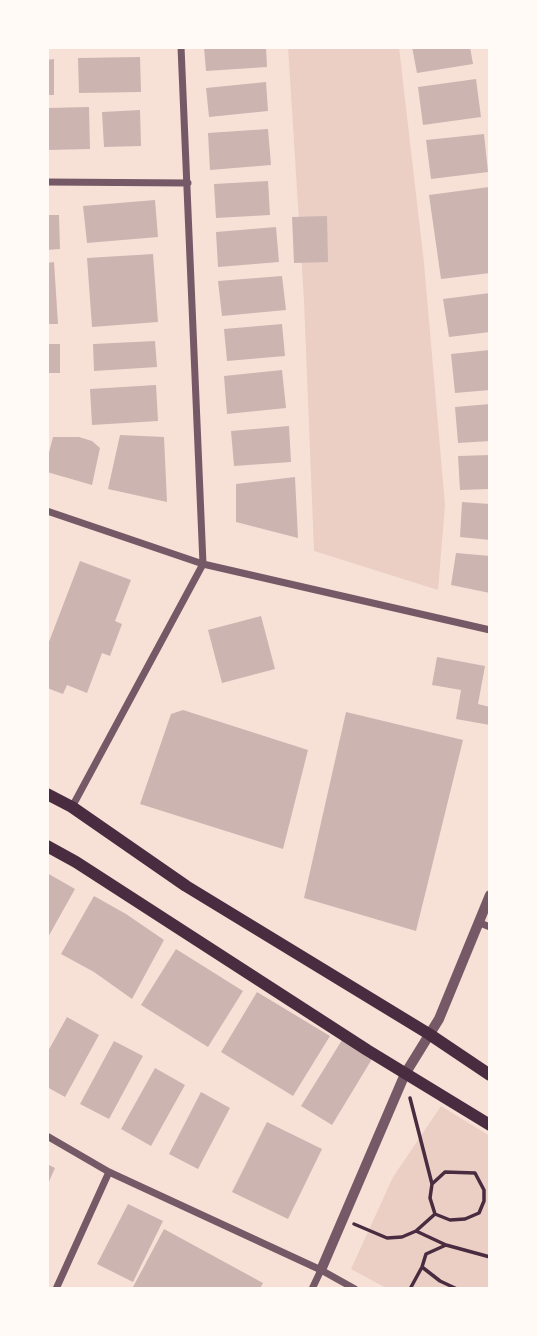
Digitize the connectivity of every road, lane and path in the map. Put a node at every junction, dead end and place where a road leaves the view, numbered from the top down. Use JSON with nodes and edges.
{"nodes":[{"id":1,"x":181,"y":47,"type":"edge"},
{"id":2,"x":47,"y":181,"type":"edge"},
{"id":3,"x":188,"y":184,"type":"junction"},
{"id":4,"x":47,"y":511,"type":"edge"},
{"id":5,"x":203,"y":564,"type":"junction"},
{"id":6,"x":490,"y":630,"type":"edge"},
{"id":7,"x":47,"y":794,"type":"edge"},
{"id":8,"x":72,"y":807,"type":"junction"},
{"id":9,"x":47,"y":846,"type":"edge"},
{"id":10,"x":490,"y":895,"type":"edge"},
{"id":11,"x":485,"y":925,"type":"edge"},
{"id":12,"x":429,"y":1034,"type":"junction"},
{"id":13,"x":405,"y":1074,"type":"junction"},
{"id":14,"x":490,"y":1075,"type":"edge"},
{"id":15,"x":490,"y":1125,"type":"edge"},
{"id":16,"x":47,"y":1136,"type":"edge"},
{"id":17,"x":109,"y":1172,"type":"junction"},
{"id":18,"x":432,"y":1184,"type":"junction"},
{"id":19,"x":435,"y":1214,"type":"junction"},
{"id":20,"x":342,"y":1219,"type":"junction"},
{"id":21,"x":490,"y":1219,"type":"edge"},
{"id":22,"x":416,"y":1231,"type":"junction"},
{"id":23,"x":490,"y":1232,"type":"edge"},
{"id":24,"x":446,"y":1245,"type":"junction"},
{"id":25,"x":490,"y":1257,"type":"edge"},
{"id":26,"x":422,"y":1267,"type":"junction"},
{"id":27,"x":321,"y":1270,"type":"junction"},
{"id":28,"x":56,"y":1289,"type":"edge"},
{"id":29,"x":312,"y":1289,"type":"edge"},
{"id":30,"x":355,"y":1289,"type":"edge"},
{"id":31,"x":410,"y":1289,"type":"edge"},
{"id":32,"x":457,"y":1289,"type":"edge"}],
"edges":[{"from":1,"to":3,"type":"street"},
{"from":2,"to":3,"type":"street"},
{"from":3,"to":5,"type":"street"},
{"from":4,"to":5,"type":"street"},
{"from":5,"to":6,"type":"street"},
{"from":5,"to":8,"type":"street"},
{"from":7,"to":8,"type":"main road"},
{"from":8,"to":12,"type":"main road"},
{"from":9,"to":13,"type":"main road"},
{"from":10,"to":11,"type":"street"},
{"from":11,"to":12,"type":"street"},
{"from":12,"to":13,"type":"street"},
{"from":12,"to":14,"type":"main road"},
{"from":13,"to":15,"type":"main road"},
{"from":13,"to":18,"type":"path"},
{"from":13,"to":20,"type":"street"},
{"from":16,"to":17,"type":"street"},
{"from":17,"to":27,"type":"street"},
{"from":17,"to":28,"type":"street"},
{"from":18,"to":19,"type":"path"},
{"from":18,"to":19,"type":"path"},
{"from":19,"to":22,"type":"path"},
{"from":20,"to":22,"type":"path"},
{"from":20,"to":27,"type":"street"},
{"from":21,"to":23,"type":"path"},
{"from":22,"to":24,"type":"path"},
{"from":24,"to":25,"type":"path"},
{"from":24,"to":26,"type":"path"},
{"from":26,"to":31,"type":"path"},
{"from":26,"to":32,"type":"path"},
{"from":27,"to":29,"type":"street"},
{"from":27,"to":30,"type":"street"}]}
